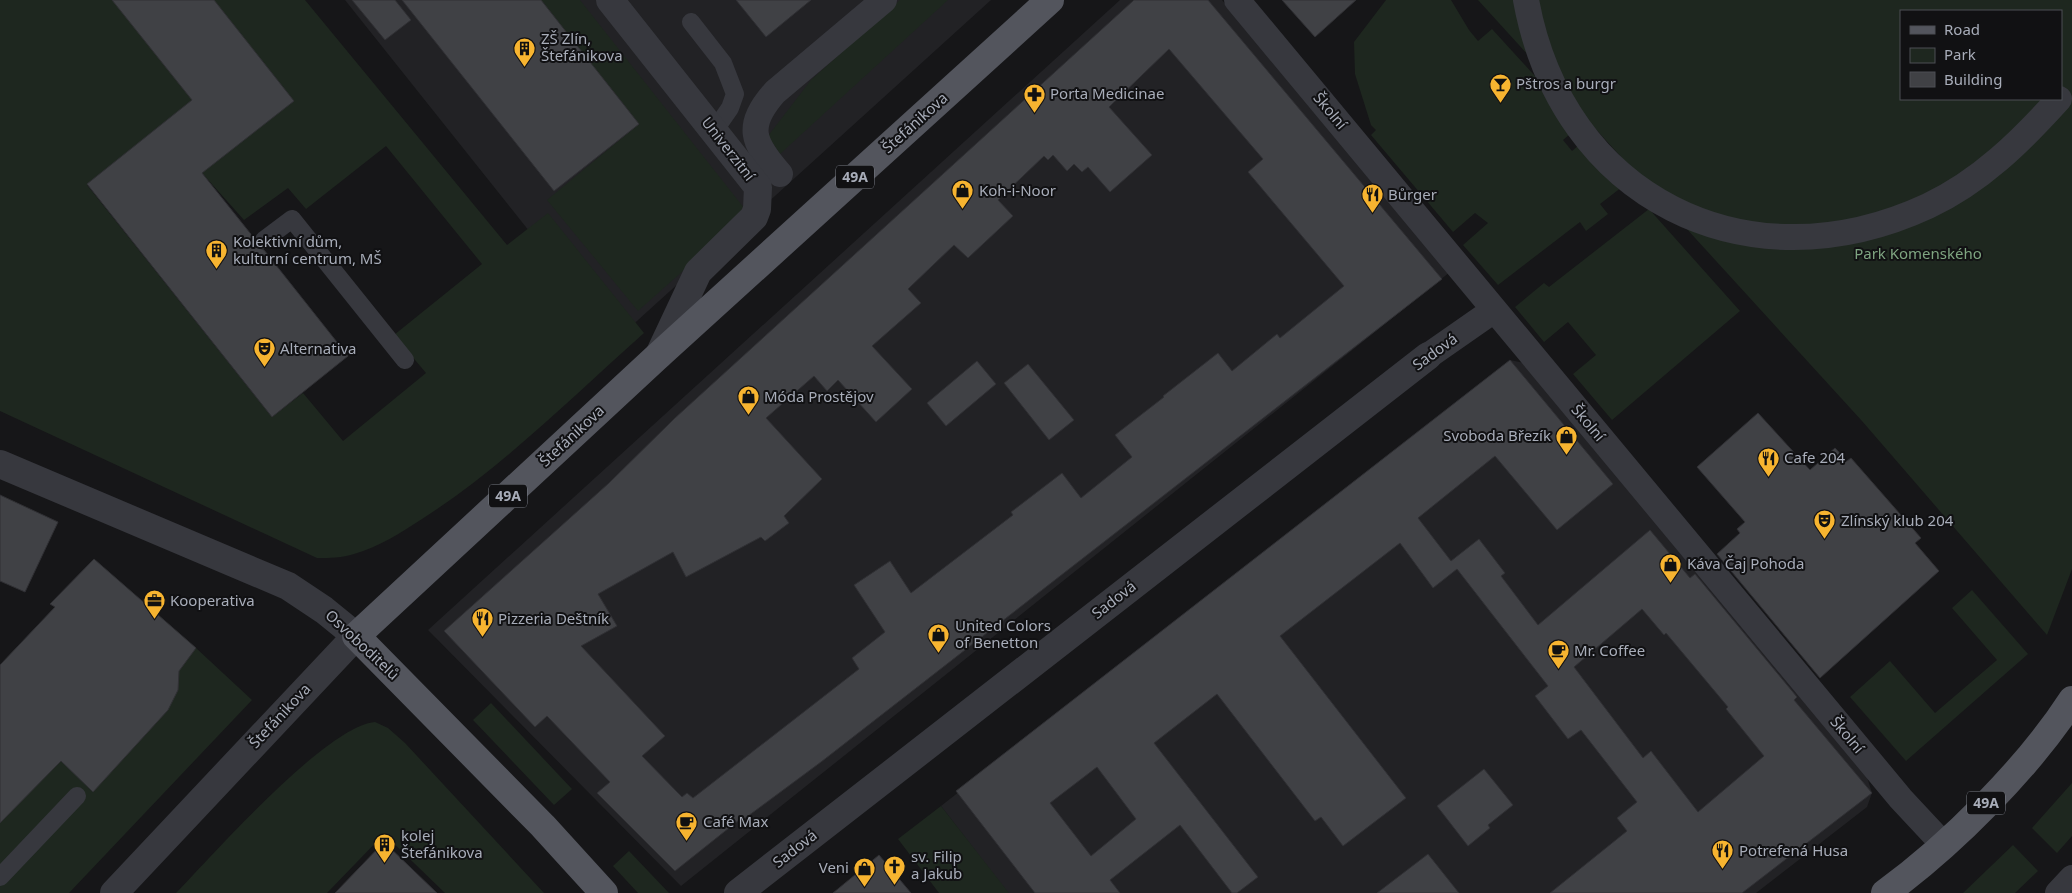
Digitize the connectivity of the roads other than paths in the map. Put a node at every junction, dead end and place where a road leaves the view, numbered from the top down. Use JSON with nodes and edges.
{"nodes":[{"id":1,"x":610,"y":0,"type":"edge"},
{"id":2,"x":884,"y":0,"type":"edge"},
{"id":3,"x":1050,"y":0,"type":"edge"},
{"id":4,"x":1237,"y":0,"type":"edge"},
{"id":5,"x":1526,"y":0,"type":"edge"},
{"id":6,"x":691,"y":22,"type":"dead end"},
{"id":7,"x":2072,"y":83,"type":"edge"},
{"id":8,"x":2062,"y":96,"type":"edge"},
{"id":9,"x":2058,"y":100,"type":"edge"},
{"id":10,"x":714,"y":131,"type":"junction"},
{"id":11,"x":780,"y":174,"type":"dead end"},
{"id":12,"x":264,"y":240,"type":"dead end"},
{"id":13,"x":1494,"y":310,"type":"junction"},
{"id":14,"x":659,"y":355,"type":"junction"},
{"id":15,"x":1428,"y":356,"type":"joint"},
{"id":16,"x":405,"y":360,"type":"dead end"},
{"id":17,"x":0,"y":464,"type":"edge"},
{"id":18,"x":356,"y":636,"type":"junction"},
{"id":19,"x":2072,"y":700,"type":"edge"},
{"id":20,"x":77,"y":796,"type":"dead end"},
{"id":21,"x":1943,"y":844,"type":"junction"},
{"id":22,"x":0,"y":877,"type":"edge"},
{"id":23,"x":2072,"y":878,"type":"edge"},
{"id":24,"x":114,"y":893,"type":"edge"},
{"id":25,"x":604,"y":893,"type":"edge"},
{"id":26,"x":738,"y":893,"type":"edge"},
{"id":27,"x":1885,"y":893,"type":"edge"},
{"id":28,"x":2058,"y":893,"type":"edge"}],
"edges":[{"from":1,"to":10,"type":"street","name":"Univerzitní"},
{"from":2,"to":11,"type":"street"},
{"from":3,"to":14,"type":"main road","name":"Štefánikova","number":"49A"},
{"from":4,"to":13,"type":"street","name":"Školní"},
{"from":5,"to":9,"type":"street"},
{"from":6,"to":10,"type":"lane"},
{"from":7,"to":8,"type":"street"},
{"from":10,"to":14,"type":"street","name":"Univerzitní"},
{"from":12,"to":16,"type":"lane"},
{"from":13,"to":15,"type":"street","name":"Sadová"},
{"from":13,"to":21,"type":"street","name":"Školní"},
{"from":14,"to":18,"type":"main road","name":"Štefánikova","number":"49A"},
{"from":15,"to":26,"type":"street","name":"Sadová"},
{"from":17,"to":18,"type":"street","name":"Osvoboditelů"},
{"from":18,"to":24,"type":"street","name":"Štefánikova"},
{"from":18,"to":25,"type":"main road","name":"Osvoboditelů"},
{"from":19,"to":21,"type":"main road","number":"49A"},
{"from":20,"to":22,"type":"lane"},
{"from":21,"to":27,"type":"main road","number":"49A"},
{"from":23,"to":28,"type":"street"}]}
